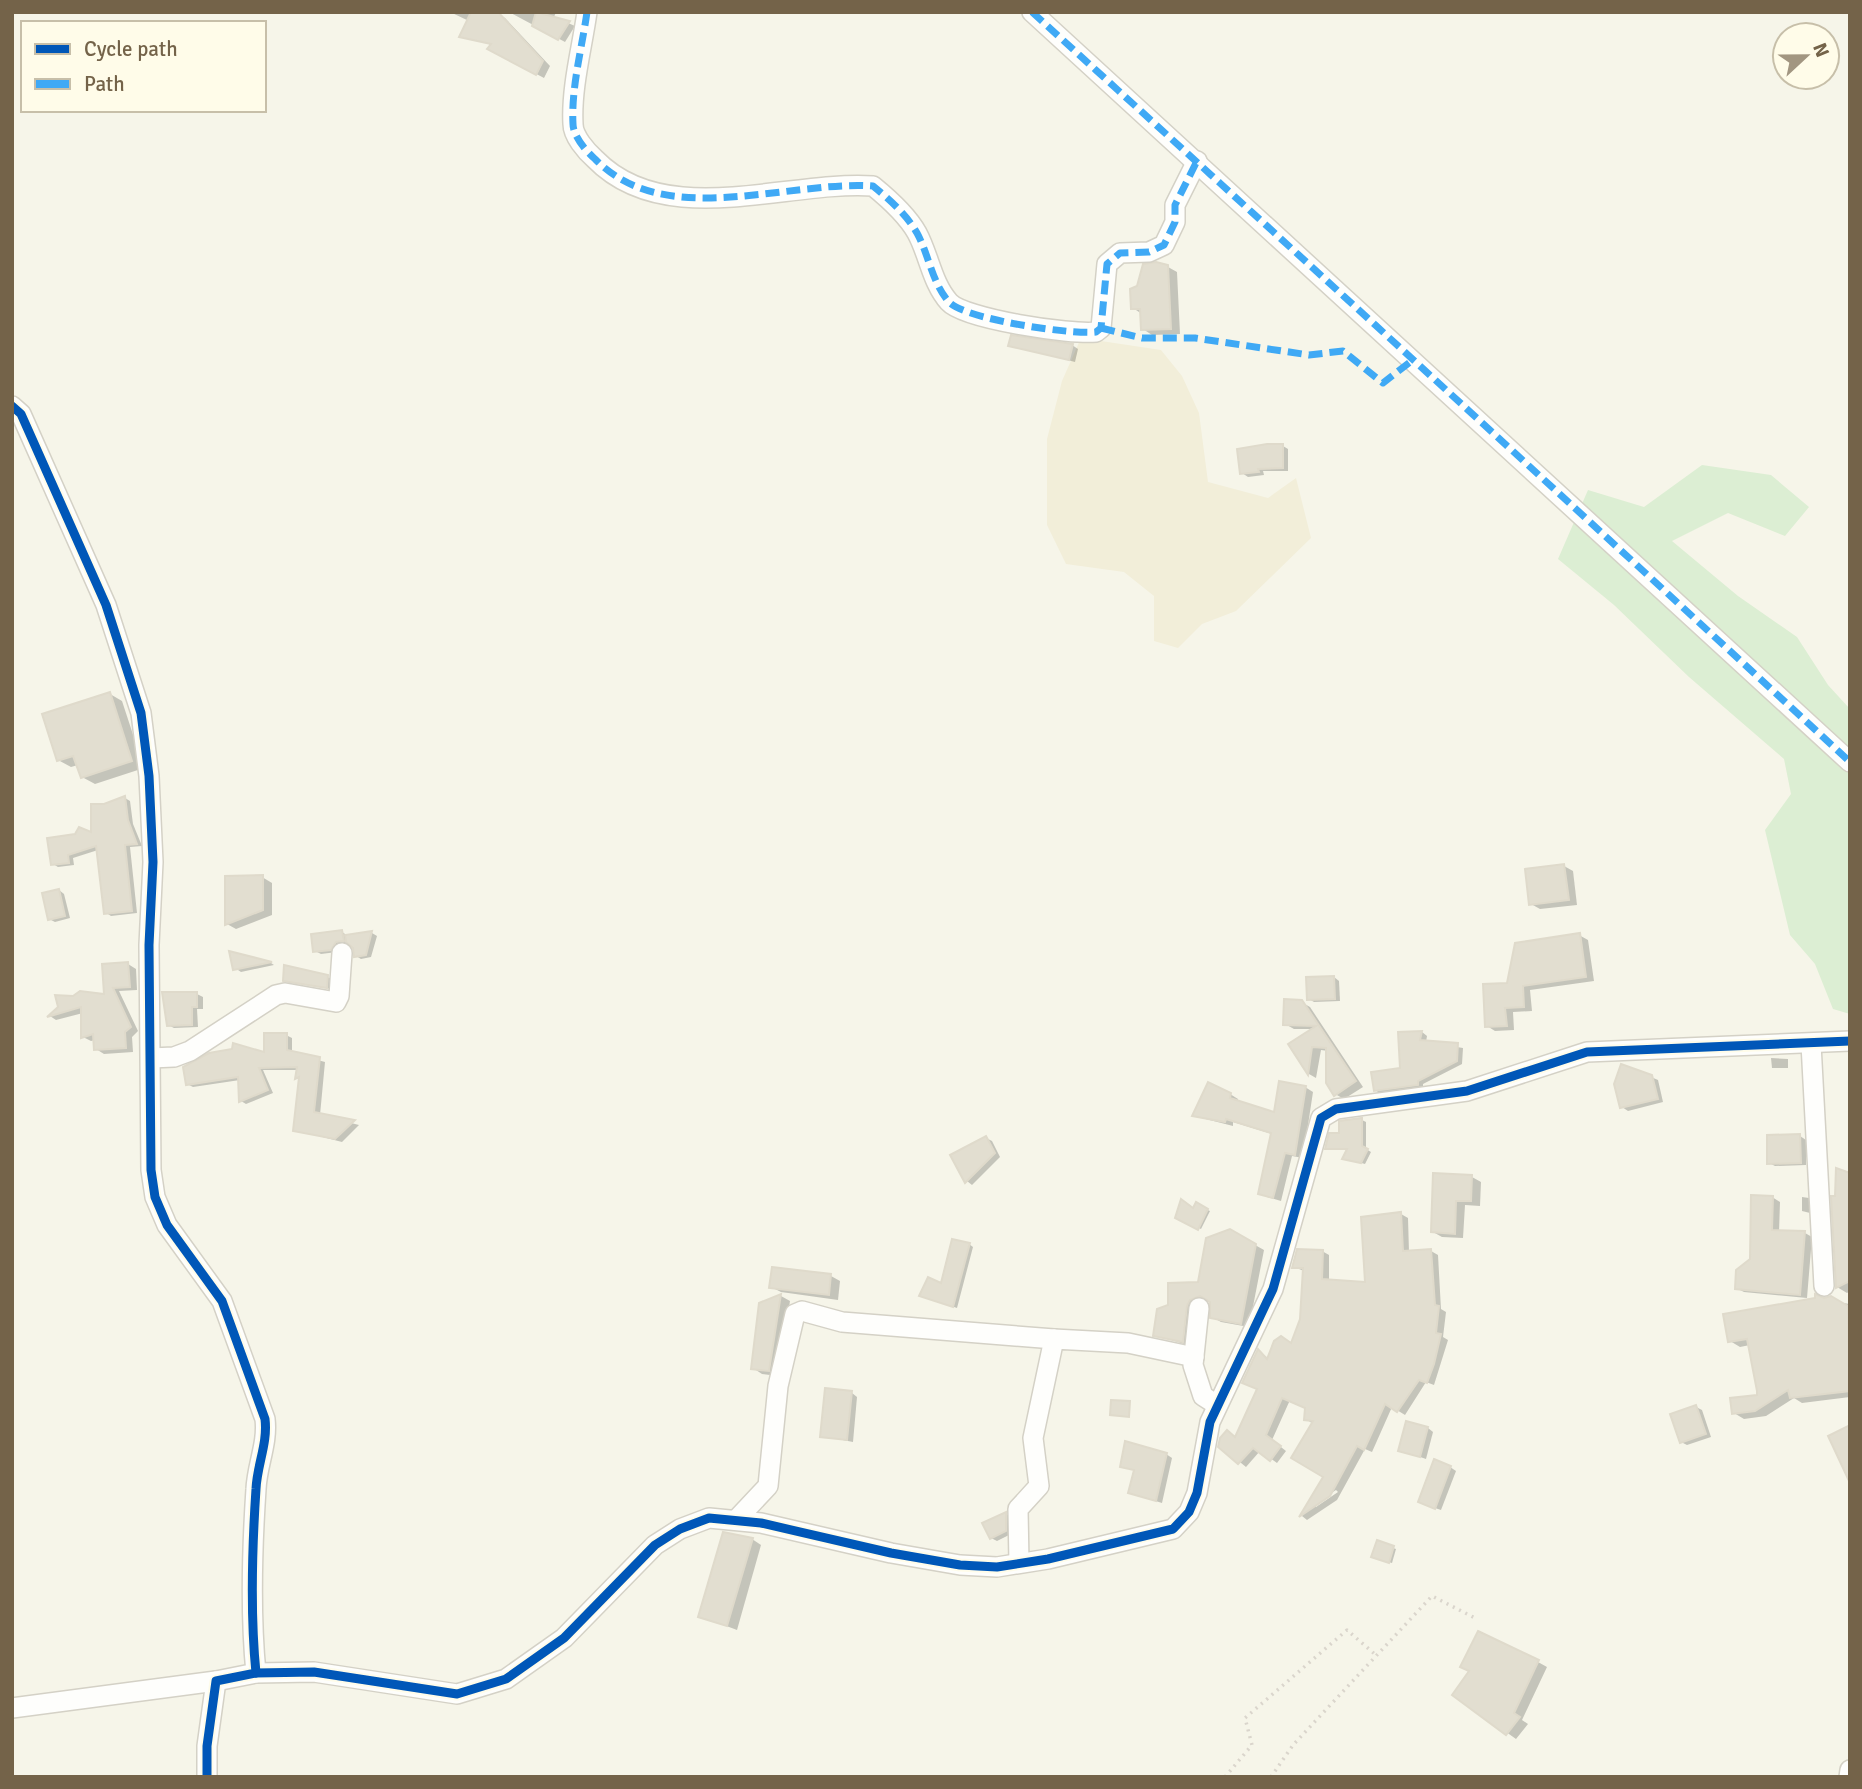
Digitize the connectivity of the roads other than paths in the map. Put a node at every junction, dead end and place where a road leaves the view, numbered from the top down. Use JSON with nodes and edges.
{"nodes":[{"id":1,"x":587,"y":12,"type":"edge"},
{"id":2,"x":1032,"y":12,"type":"edge"},
{"id":3,"x":1197,"y":161,"type":"junction"},
{"id":4,"x":12,"y":405,"type":"edge"},
{"id":5,"x":1850,"y":762,"type":"edge"},
{"id":6,"x":342,"y":953,"type":"dead end"},
{"id":7,"x":1850,"y":1041,"type":"edge"},
{"id":8,"x":1811,"y":1044,"type":"junction"},
{"id":9,"x":151,"y":1058,"type":"junction"},
{"id":10,"x":1824,"y":1286,"type":"dead end"},
{"id":11,"x":1199,"y":1308,"type":"dead end"},
{"id":12,"x":1054,"y":1339,"type":"junction"},
{"id":13,"x":1194,"y":1357,"type":"junction"},
{"id":14,"x":1217,"y":1405,"type":"junction"},
{"id":15,"x":737,"y":1519,"type":"junction"},
{"id":16,"x":1019,"y":1563,"type":"junction"},
{"id":17,"x":256,"y":1673,"type":"junction"},
{"id":18,"x":216,"y":1681,"type":"junction"},
{"id":19,"x":12,"y":1708,"type":"edge"},
{"id":20,"x":1850,"y":1770,"type":"edge"},
{"id":21,"x":207,"y":1777,"type":"edge"},
{"id":22,"x":1849,"y":1777,"type":"edge"}],
"edges":[{"from":1,"to":3,"type":"street"},
{"from":2,"to":3,"type":"street"},
{"from":3,"to":5,"type":"street"},
{"from":4,"to":9,"type":"street"},
{"from":6,"to":9,"type":"street"},
{"from":7,"to":8,"type":"street"},
{"from":8,"to":10,"type":"street"},
{"from":8,"to":14,"type":"street"},
{"from":9,"to":17,"type":"street"},
{"from":11,"to":13,"type":"street"},
{"from":12,"to":13,"type":"street"},
{"from":12,"to":15,"type":"street"},
{"from":12,"to":16,"type":"street"},
{"from":13,"to":14,"type":"street"},
{"from":14,"to":16,"type":"street"},
{"from":15,"to":16,"type":"street"},
{"from":15,"to":17,"type":"street"},
{"from":17,"to":18,"type":"street"},
{"from":18,"to":19,"type":"street"},
{"from":18,"to":21,"type":"street"},
{"from":20,"to":22,"type":"street"}]}
